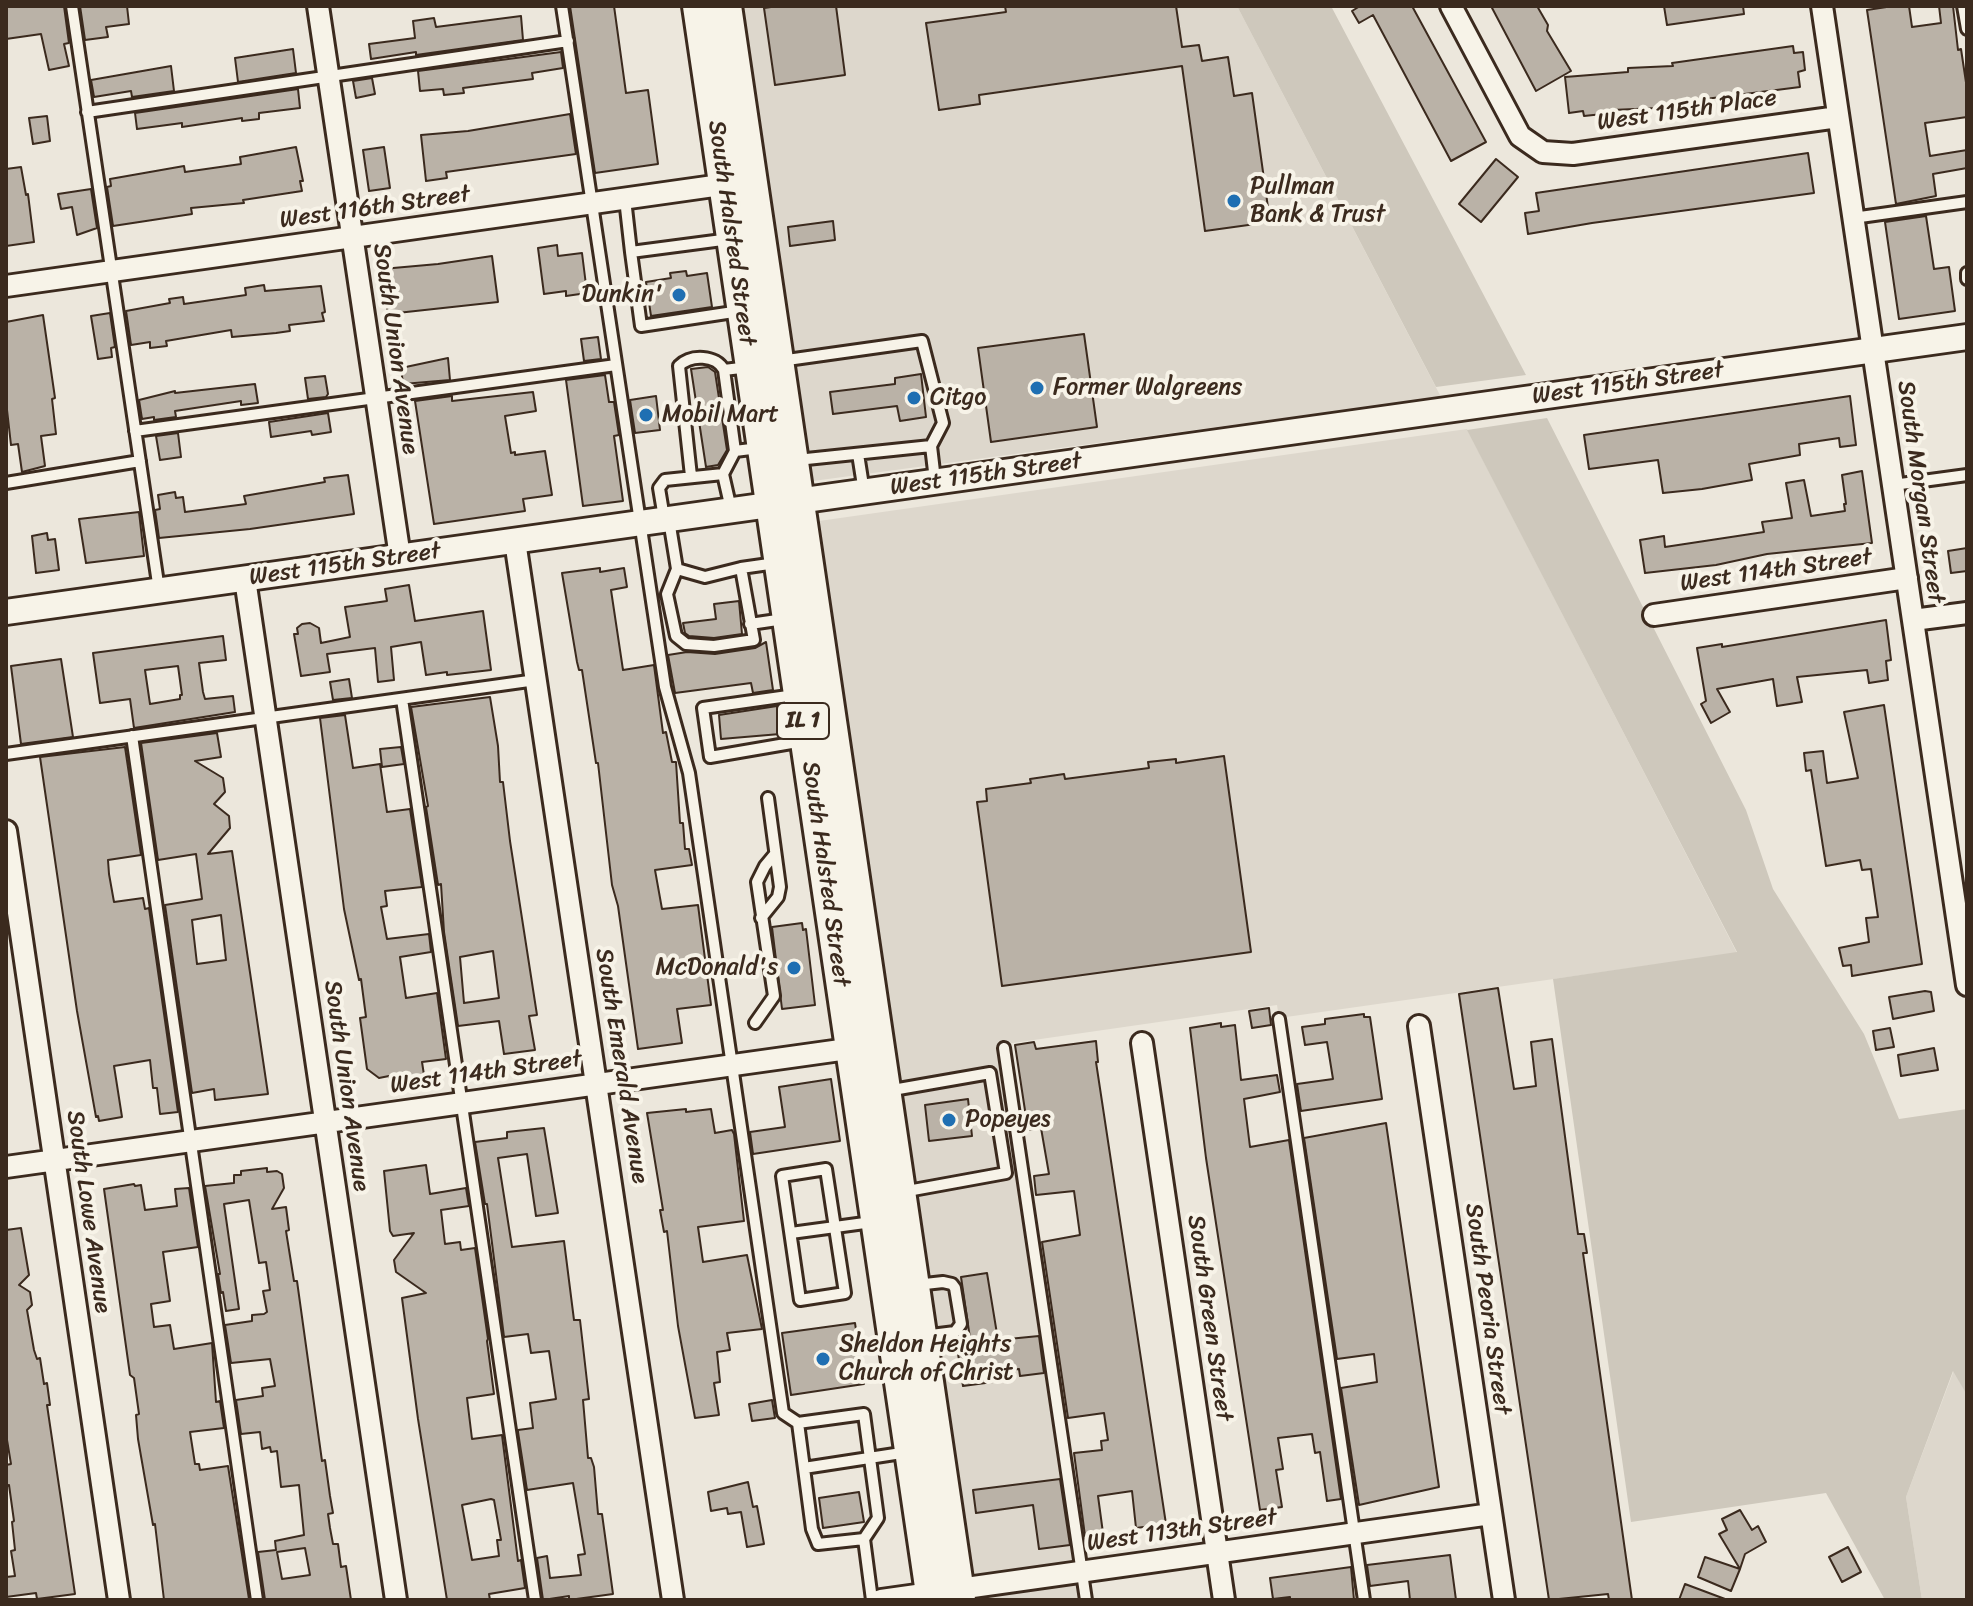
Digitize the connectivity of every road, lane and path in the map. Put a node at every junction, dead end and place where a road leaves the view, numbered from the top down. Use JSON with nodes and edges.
{"nodes":[{"id":1,"x":72,"y":6,"type":"edge"},
{"id":2,"x":318,"y":6,"type":"edge"},
{"id":3,"x":562,"y":6,"type":"edge"},
{"id":4,"x":698,"y":6,"type":"edge"},
{"id":5,"x":726,"y":6,"type":"edge"},
{"id":6,"x":1451,"y":6,"type":"edge"},
{"id":7,"x":1822,"y":6,"type":"edge"},
{"id":8,"x":1963,"y":6,"type":"edge"},
{"id":9,"x":1967,"y":29,"type":"edge"},
{"id":10,"x":568,"y":41,"type":"junction"},
{"id":11,"x":328,"y":76,"type":"junction"},
{"id":12,"x":87,"y":112,"type":"junction"},
{"id":13,"x":1838,"y":117,"type":"junction"},
{"id":14,"x":738,"y":183,"type":"junction"},
{"id":15,"x":625,"y":199,"type":"junction"},
{"id":16,"x":1967,"y":202,"type":"edge"},
{"id":17,"x":592,"y":203,"type":"junction"},
{"id":18,"x":1853,"y":218,"type":"junction"},
{"id":19,"x":352,"y":237,"type":"junction"},
{"id":20,"x":732,"y":239,"type":"junction"},
{"id":21,"x":631,"y":252,"type":"junction"},
{"id":22,"x":111,"y":271,"type":"junction"},
{"id":23,"x":6,"y":286,"type":"edge"},
{"id":24,"x":743,"y":311,"type":"junction"},
{"id":25,"x":1967,"y":337,"type":"edge"},
{"id":26,"x":1873,"y":350,"type":"junction"},
{"id":27,"x":616,"y":365,"type":"junction"},
{"id":28,"x":751,"y":366,"type":"junction"},
{"id":29,"x":376,"y":398,"type":"junction"},
{"id":30,"x":135,"y":431,"type":"junction"},
{"id":31,"x":931,"y":446,"type":"junction"},
{"id":32,"x":749,"y":450,"type":"junction"},
{"id":33,"x":858,"y":454,"type":"junction"},
{"id":34,"x":793,"y":460,"type":"junction"},
{"id":35,"x":140,"y":461,"type":"junction"},
{"id":36,"x":723,"y":474,"type":"junction"},
{"id":37,"x":1967,"y":475,"type":"edge"},
{"id":38,"x":691,"y":476,"type":"junction"},
{"id":39,"x":936,"y":482,"type":"junction"},
{"id":40,"x":6,"y":483,"type":"edge"},
{"id":41,"x":1893,"y":485,"type":"junction"},
{"id":42,"x":864,"y":492,"type":"junction"},
{"id":43,"x":785,"y":503,"type":"junction"},
{"id":44,"x":731,"y":510,"type":"junction"},
{"id":45,"x":658,"y":521,"type":"junction"},
{"id":46,"x":515,"y":541,"type":"junction"},
{"id":47,"x":400,"y":557,"type":"junction"},
{"id":48,"x":779,"y":562,"type":"junction"},
{"id":49,"x":741,"y":568,"type":"junction"},
{"id":50,"x":677,"y":569,"type":"junction"},
{"id":51,"x":1907,"y":578,"type":"junction"},
{"id":52,"x":245,"y":579,"type":"junction"},
{"id":53,"x":159,"y":591,"type":"junction"},
{"id":54,"x":6,"y":612,"type":"edge"},
{"id":55,"x":1967,"y":613,"type":"edge"},
{"id":56,"x":1654,"y":615,"type":"dead end"},
{"id":57,"x":788,"y":619,"type":"junction"},
{"id":58,"x":1913,"y":620,"type":"junction"},
{"id":59,"x":750,"y":624,"type":"junction"},
{"id":60,"x":536,"y":680,"type":"junction"},
{"id":61,"x":799,"y":695,"type":"junction"},
{"id":62,"x":402,"y":699,"type":"junction"},
{"id":63,"x":265,"y":718,"type":"junction"},
{"id":64,"x":132,"y":736,"type":"junction"},
{"id":65,"x":805,"y":740,"type":"junction"},
{"id":66,"x":6,"y":754,"type":"edge"},
{"id":67,"x":768,"y":798,"type":"dead end"},
{"id":68,"x":6,"y":831,"type":"edge"},
{"id":69,"x":775,"y":854,"type":"junction"},
{"id":70,"x":761,"y":918,"type":"junction"},
{"id":71,"x":1967,"y":985,"type":"edge"},
{"id":72,"x":1279,"y":1019,"type":"dead end"},
{"id":73,"x":755,"y":1023,"type":"dead end"},
{"id":74,"x":1419,"y":1026,"type":"dead end"},
{"id":75,"x":1142,"y":1043,"type":"dead end"},
{"id":76,"x":865,"y":1047,"type":"junction"},
{"id":77,"x":1004,"y":1048,"type":"dead end"},
{"id":78,"x":732,"y":1065,"type":"junction"},
{"id":79,"x":597,"y":1084,"type":"junction"},
{"id":80,"x":886,"y":1091,"type":"junction"},
{"id":81,"x":462,"y":1103,"type":"junction"},
{"id":82,"x":326,"y":1122,"type":"junction"},
{"id":83,"x":189,"y":1141,"type":"junction"},
{"id":84,"x":54,"y":1160,"type":"junction"},
{"id":85,"x":6,"y":1167,"type":"edge"},
{"id":86,"x":900,"y":1192,"type":"junction"},
{"id":87,"x":876,"y":1221,"type":"junction"},
{"id":88,"x":835,"y":1228,"type":"junction"},
{"id":89,"x":791,"y":1233,"type":"junction"},
{"id":90,"x":914,"y":1286,"type":"junction"},
{"id":91,"x":921,"y":1336,"type":"junction"},
{"id":92,"x":798,"y":1423,"type":"junction"},
{"id":93,"x":910,"y":1452,"type":"junction"},
{"id":94,"x":870,"y":1458,"type":"junction"},
{"id":95,"x":804,"y":1468,"type":"junction"},
{"id":96,"x":1491,"y":1514,"type":"junction"},
{"id":97,"x":1355,"y":1533,"type":"junction"},
{"id":98,"x":864,"y":1539,"type":"junction"},
{"id":99,"x":1217,"y":1553,"type":"junction"},
{"id":100,"x":1082,"y":1571,"type":"junction"},
{"id":101,"x":945,"y":1595,"type":"edge"},
{"id":102,"x":119,"y":1600,"type":"edge"},
{"id":103,"x":257,"y":1600,"type":"edge"},
{"id":104,"x":396,"y":1600,"type":"edge"},
{"id":105,"x":535,"y":1600,"type":"edge"},
{"id":106,"x":673,"y":1600,"type":"edge"},
{"id":107,"x":872,"y":1600,"type":"edge"},
{"id":108,"x":881,"y":1600,"type":"edge"},
{"id":109,"x":1086,"y":1600,"type":"edge"},
{"id":110,"x":1224,"y":1600,"type":"edge"},
{"id":111,"x":1364,"y":1600,"type":"edge"},
{"id":112,"x":1504,"y":1600,"type":"edge"}],
"edges":[{"from":1,"to":12,"type":"lane"},
{"from":2,"to":11,"type":"street","name":"South Union Avenue"},
{"from":3,"to":10,"type":"lane"},
{"from":4,"to":14,"type":"main road","name":"South Halsted Street","number":"IL 1"},
{"from":5,"to":14,"type":"main road","name":"South Halsted Street","number":"IL 1"},
{"from":6,"to":13,"type":"street","name":"West 115th Place"},
{"from":7,"to":13,"type":"street","name":"South Morgan Street"},
{"from":8,"to":9,"type":"lane"},
{"from":10,"to":11,"type":"lane"},
{"from":10,"to":17,"type":"lane"},
{"from":11,"to":12,"type":"lane"},
{"from":11,"to":19,"type":"street","name":"South Union Avenue"},
{"from":12,"to":22,"type":"lane"},
{"from":13,"to":18,"type":"street","name":"South Morgan Street"},
{"from":14,"to":15,"type":"street","name":"West 116th Street"},
{"from":14,"to":20,"type":"main road","name":"South Halsted Street","number":"IL 1"},
{"from":14,"to":28,"type":"main road","name":"South Halsted Street","number":"IL 1"},
{"from":15,"to":17,"type":"street","name":"West 116th Street"},
{"from":15,"to":21,"type":"lane"},
{"from":16,"to":18,"type":"lane"},
{"from":17,"to":19,"type":"street","name":"West 116th Street"},
{"from":17,"to":27,"type":"lane"},
{"from":18,"to":26,"type":"street","name":"South Morgan Street"},
{"from":19,"to":22,"type":"street","name":"West 116th Street"},
{"from":19,"to":29,"type":"street","name":"South Union Avenue"},
{"from":20,"to":21,"type":"lane"},
{"from":20,"to":24,"type":"main road","name":"South Halsted Street","number":"IL 1"},
{"from":21,"to":24,"type":"lane"},
{"from":22,"to":23,"type":"street","name":"West 116th Street"},
{"from":22,"to":30,"type":"lane"},
{"from":24,"to":28,"type":"main road","name":"South Halsted Street","number":"IL 1"},
{"from":25,"to":26,"type":"street","name":"West 115th Street"},
{"from":26,"to":39,"type":"street","name":"West 115th Street"},
{"from":26,"to":41,"type":"street","name":"South Morgan Street"},
{"from":27,"to":29,"type":"lane"},
{"from":27,"to":45,"type":"lane"},
{"from":28,"to":31,"type":"lane"},
{"from":28,"to":32,"type":"main road","name":"South Halsted Street","number":"IL 1"},
{"from":28,"to":34,"type":"main road","name":"South Halsted Street","number":"IL 1"},
{"from":28,"to":38,"type":"lane"},
{"from":29,"to":30,"type":"lane"},
{"from":29,"to":47,"type":"street","name":"South Union Avenue"},
{"from":30,"to":35,"type":"lane"},
{"from":31,"to":33,"type":"lane"},
{"from":31,"to":39,"type":"lane"},
{"from":32,"to":36,"type":"lane"},
{"from":32,"to":43,"type":"main road","name":"South Halsted Street","number":"IL 1"},
{"from":33,"to":34,"type":"lane"},
{"from":33,"to":42,"type":"lane"},
{"from":34,"to":43,"type":"main road","name":"South Halsted Street","number":"IL 1"},
{"from":35,"to":40,"type":"lane"},
{"from":35,"to":53,"type":"lane"},
{"from":36,"to":38,"type":"lane"},
{"from":36,"to":44,"type":"lane"},
{"from":37,"to":41,"type":"lane"},
{"from":38,"to":45,"type":"lane"},
{"from":39,"to":42,"type":"street","name":"West 115th Street"},
{"from":41,"to":51,"type":"street","name":"South Morgan Street"},
{"from":42,"to":43,"type":"street","name":"West 115th Street"},
{"from":43,"to":44,"type":"street","name":"West 115th Street"},
{"from":43,"to":48,"type":"main road","name":"South Halsted Street","number":"IL 1"},
{"from":43,"to":76,"type":"main road","name":"South Halsted Street","number":"IL 1"},
{"from":44,"to":45,"type":"street","name":"West 115th Street"},
{"from":45,"to":46,"type":"street","name":"West 115th Street"},
{"from":45,"to":50,"type":"lane"},
{"from":45,"to":78,"type":"lane"},
{"from":46,"to":47,"type":"street","name":"West 115th Street"},
{"from":46,"to":60,"type":"street","name":"South Emerald Avenue"},
{"from":47,"to":52,"type":"street","name":"West 115th Street"},
{"from":48,"to":49,"type":"lane"},
{"from":48,"to":57,"type":"main road","name":"South Halsted Street","number":"IL 1"},
{"from":49,"to":50,"type":"lane"},
{"from":49,"to":59,"type":"lane"},
{"from":50,"to":59,"type":"lane"},
{"from":51,"to":56,"type":"street","name":"West 114th Street"},
{"from":51,"to":58,"type":"street","name":"South Morgan Street"},
{"from":52,"to":53,"type":"street","name":"West 115th Street"},
{"from":52,"to":63,"type":"street","name":"South Union Avenue"},
{"from":53,"to":54,"type":"street","name":"West 115th Street"},
{"from":55,"to":58,"type":"street"},
{"from":57,"to":59,"type":"lane"},
{"from":57,"to":61,"type":"main road","name":"South Halsted Street","number":"IL 1"},
{"from":58,"to":71,"type":"street","name":"South Morgan Street"},
{"from":60,"to":62,"type":"lane"},
{"from":60,"to":79,"type":"street","name":"South Emerald Avenue"},
{"from":61,"to":65,"type":"main road","name":"South Halsted Street","number":"IL 1"},
{"from":61,"to":65,"type":"lane"},
{"from":62,"to":63,"type":"lane"},
{"from":62,"to":81,"type":"lane"},
{"from":63,"to":64,"type":"lane"},
{"from":63,"to":82,"type":"street","name":"South Union Avenue"},
{"from":64,"to":66,"type":"lane"},
{"from":64,"to":83,"type":"lane"},
{"from":65,"to":76,"type":"main road","name":"South Halsted Street","number":"IL 1"},
{"from":67,"to":69,"type":"lane"},
{"from":68,"to":84,"type":"street","name":"South Lowe Avenue"},
{"from":69,"to":70,"type":"lane"},
{"from":69,"to":70,"type":"lane"},
{"from":70,"to":73,"type":"lane"},
{"from":72,"to":97,"type":"lane"},
{"from":74,"to":96,"type":"street","name":"South Peoria Street"},
{"from":75,"to":99,"type":"street","name":"South Green Street"},
{"from":76,"to":78,"type":"street","name":"West 114th Street"},
{"from":76,"to":80,"type":"main road","name":"South Halsted Street","number":"IL 1"},
{"from":76,"to":87,"type":"main road","name":"South Halsted Street","number":"IL 1"},
{"from":77,"to":100,"type":"lane"},
{"from":78,"to":79,"type":"street","name":"West 114th Street"},
{"from":78,"to":92,"type":"lane"},
{"from":79,"to":81,"type":"street","name":"West 114th Street"},
{"from":79,"to":106,"type":"street","name":"South Emerald Avenue"},
{"from":80,"to":86,"type":"main road","name":"South Halsted Street","number":"IL 1"},
{"from":80,"to":86,"type":"lane"},
{"from":81,"to":82,"type":"street","name":"West 114th Street"},
{"from":81,"to":105,"type":"lane"},
{"from":82,"to":83,"type":"street","name":"West 114th Street"},
{"from":82,"to":104,"type":"street","name":"South Union Avenue"},
{"from":83,"to":84,"type":"street","name":"West 114th Street"},
{"from":83,"to":103,"type":"lane"},
{"from":84,"to":85,"type":"street","name":"West 114th Street"},
{"from":84,"to":102,"type":"street","name":"South Lowe Avenue"},
{"from":86,"to":90,"type":"main road","name":"South Halsted Street","number":"IL 1"},
{"from":87,"to":88,"type":"lane"},
{"from":87,"to":93,"type":"main road","name":"South Halsted Street","number":"IL 1"},
{"from":88,"to":89,"type":"lane"},
{"from":88,"to":89,"type":"lane"},
{"from":88,"to":89,"type":"lane"},
{"from":90,"to":91,"type":"main road","name":"South Halsted Street","number":"IL 1"},
{"from":90,"to":91,"type":"lane"},
{"from":91,"to":101,"type":"main road","name":"South Halsted Street","number":"IL 1"},
{"from":92,"to":94,"type":"lane"},
{"from":92,"to":95,"type":"lane"},
{"from":93,"to":94,"type":"lane"},
{"from":93,"to":101,"type":"main road","name":"South Halsted Street","number":"IL 1"},
{"from":94,"to":95,"type":"lane"},
{"from":94,"to":98,"type":"lane"},
{"from":95,"to":98,"type":"lane"},
{"from":96,"to":97,"type":"street","name":"West 113th Street"},
{"from":96,"to":112,"type":"street","name":"South Peoria Street"},
{"from":97,"to":99,"type":"street","name":"West 113th Street"},
{"from":97,"to":111,"type":"lane"},
{"from":98,"to":107,"type":"lane"},
{"from":99,"to":100,"type":"street","name":"West 113th Street"},
{"from":99,"to":110,"type":"street","name":"South Green Street"},
{"from":100,"to":101,"type":"street","name":"West 113th Street"},
{"from":100,"to":109,"type":"lane"},
{"from":101,"to":108,"type":"street","name":"West 113th Street"}]}
